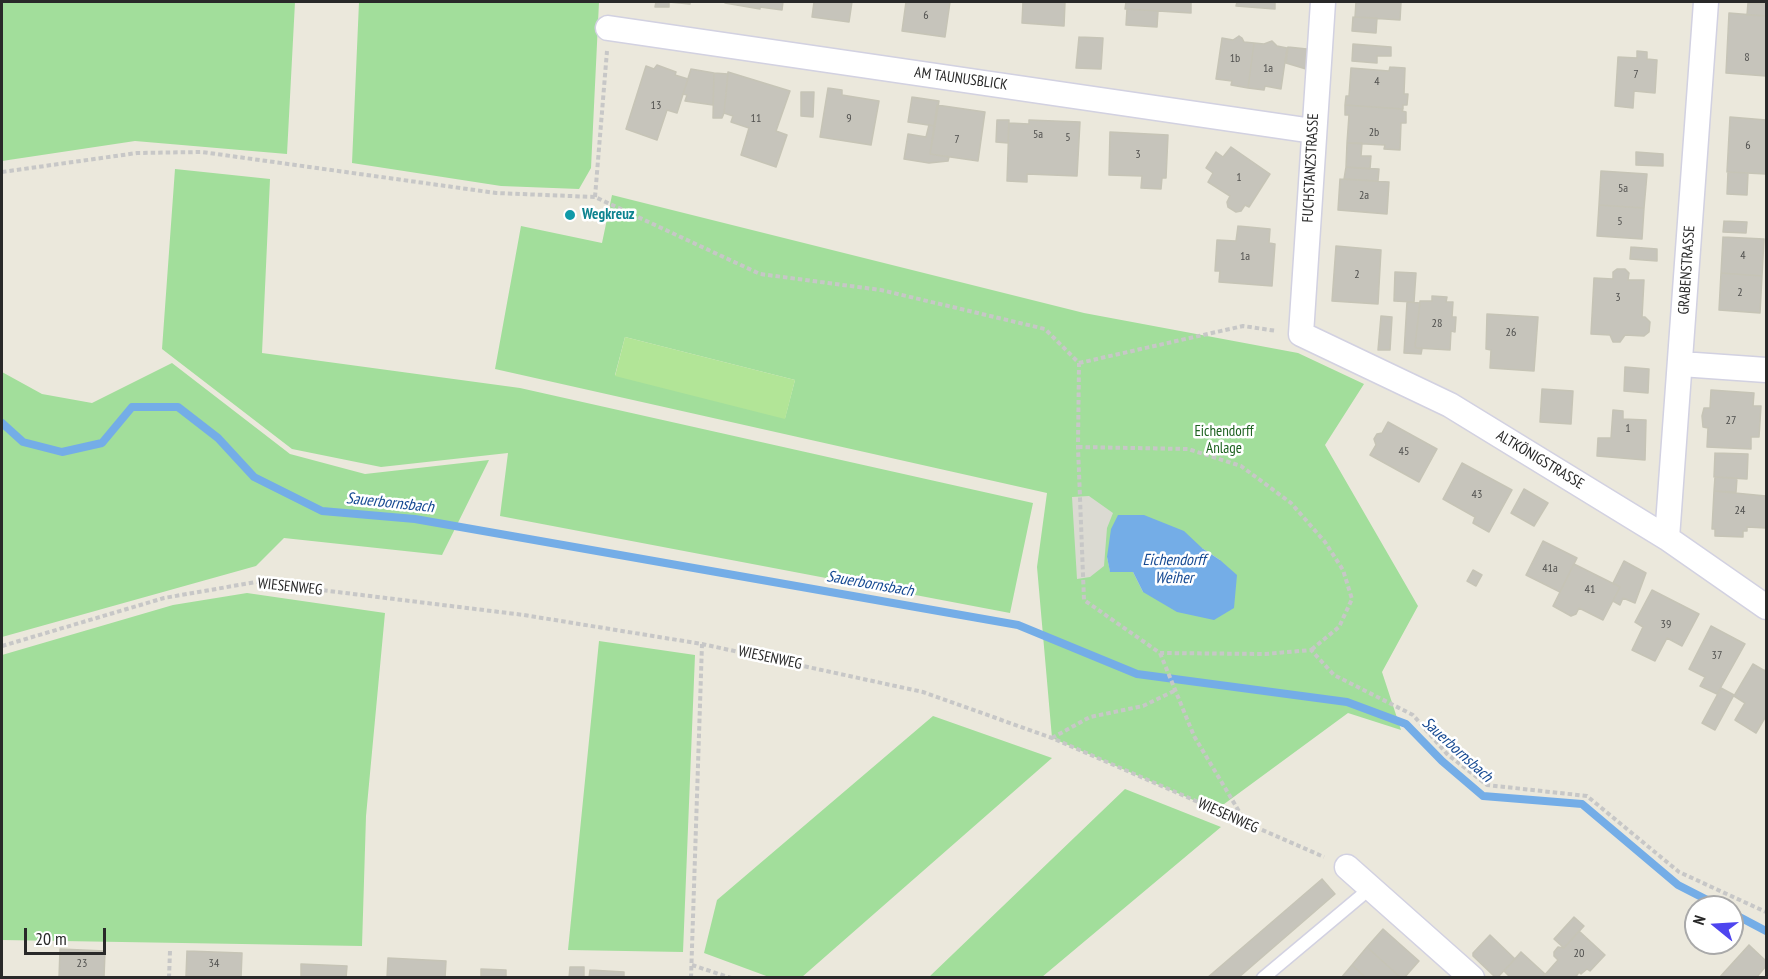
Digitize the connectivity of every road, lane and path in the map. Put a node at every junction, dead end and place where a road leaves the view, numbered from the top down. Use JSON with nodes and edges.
{"nodes":[{"id":1,"x":1323,"y":2,"type":"edge"},
{"id":2,"x":1706,"y":2,"type":"edge"},
{"id":3,"x":608,"y":28,"type":"joint"},
{"id":4,"x":1313,"y":131,"type":"junction"},
{"id":5,"x":2,"y":172,"type":"edge"},
{"id":6,"x":595,"y":197,"type":"junction"},
{"id":7,"x":1302,"y":334,"type":"junction"},
{"id":8,"x":1079,"y":363,"type":"junction"},
{"id":9,"x":1681,"y":364,"type":"junction"},
{"id":10,"x":1767,"y":370,"type":"edge"},
{"id":11,"x":1078,"y":447,"type":"junction"},
{"id":12,"x":1667,"y":538,"type":"junction"},
{"id":13,"x":1767,"y":607,"type":"edge"},
{"id":14,"x":702,"y":644,"type":"junction"},
{"id":15,"x":2,"y":646,"type":"edge"},
{"id":16,"x":1311,"y":650,"type":"junction"},
{"id":17,"x":1160,"y":653,"type":"junction"},
{"id":18,"x":1174,"y":691,"type":"junction"},
{"id":19,"x":1052,"y":738,"type":"junction"},
{"id":20,"x":1246,"y":824,"type":"junction"},
{"id":21,"x":1347,"y":867,"type":"joint"},
{"id":22,"x":1361,"y":897,"type":"dead end"},
{"id":23,"x":1767,"y":912,"type":"edge"},
{"id":24,"x":170,"y":951,"type":"dead end"},
{"id":25,"x":692,"y":965,"type":"junction"},
{"id":26,"x":169,"y":978,"type":"edge"},
{"id":27,"x":691,"y":978,"type":"edge"},
{"id":28,"x":731,"y":978,"type":"edge"},
{"id":29,"x":1263,"y":978,"type":"edge"},
{"id":30,"x":1472,"y":978,"type":"edge"}],
"edges":[{"from":1,"to":4,"type":"street","name":"FUCHSTANZSTRASSE"},
{"from":2,"to":9,"type":"street","name":"GRABENSTRASSE"},
{"from":3,"to":4,"type":"street","name":"AM TAUNUSBLICK"},
{"from":3,"to":6,"type":"path"},
{"from":4,"to":7,"type":"street","name":"FUCHSTANZSTRASSE"},
{"from":5,"to":6,"type":"path"},
{"from":6,"to":8,"type":"path"},
{"from":7,"to":8,"type":"path"},
{"from":7,"to":12,"type":"street","name":"ALTKÖNIGSTRASSE"},
{"from":8,"to":11,"type":"path"},
{"from":9,"to":10,"type":"street"},
{"from":9,"to":12,"type":"street","name":"GRABENSTRASSE"},
{"from":11,"to":16,"type":"path"},
{"from":11,"to":17,"type":"path"},
{"from":12,"to":13,"type":"street","name":"ALTKÖNIGSTRASSE"},
{"from":14,"to":15,"type":"path","name":"WIESENWEG"},
{"from":14,"to":19,"type":"path","name":"WIESENWEG"},
{"from":14,"to":25,"type":"path"},
{"from":16,"to":17,"type":"path"},
{"from":16,"to":23,"type":"path"},
{"from":17,"to":18,"type":"path"},
{"from":18,"to":19,"type":"path"},
{"from":18,"to":20,"type":"path"},
{"from":19,"to":20,"type":"path","name":"WIESENWEG"},
{"from":20,"to":21,"type":"path","name":"WIESENWEG"},
{"from":21,"to":30,"type":"street"},
{"from":22,"to":29,"type":"lane"},
{"from":24,"to":26,"type":"path"},
{"from":25,"to":27,"type":"path"},
{"from":25,"to":28,"type":"path"}]}
